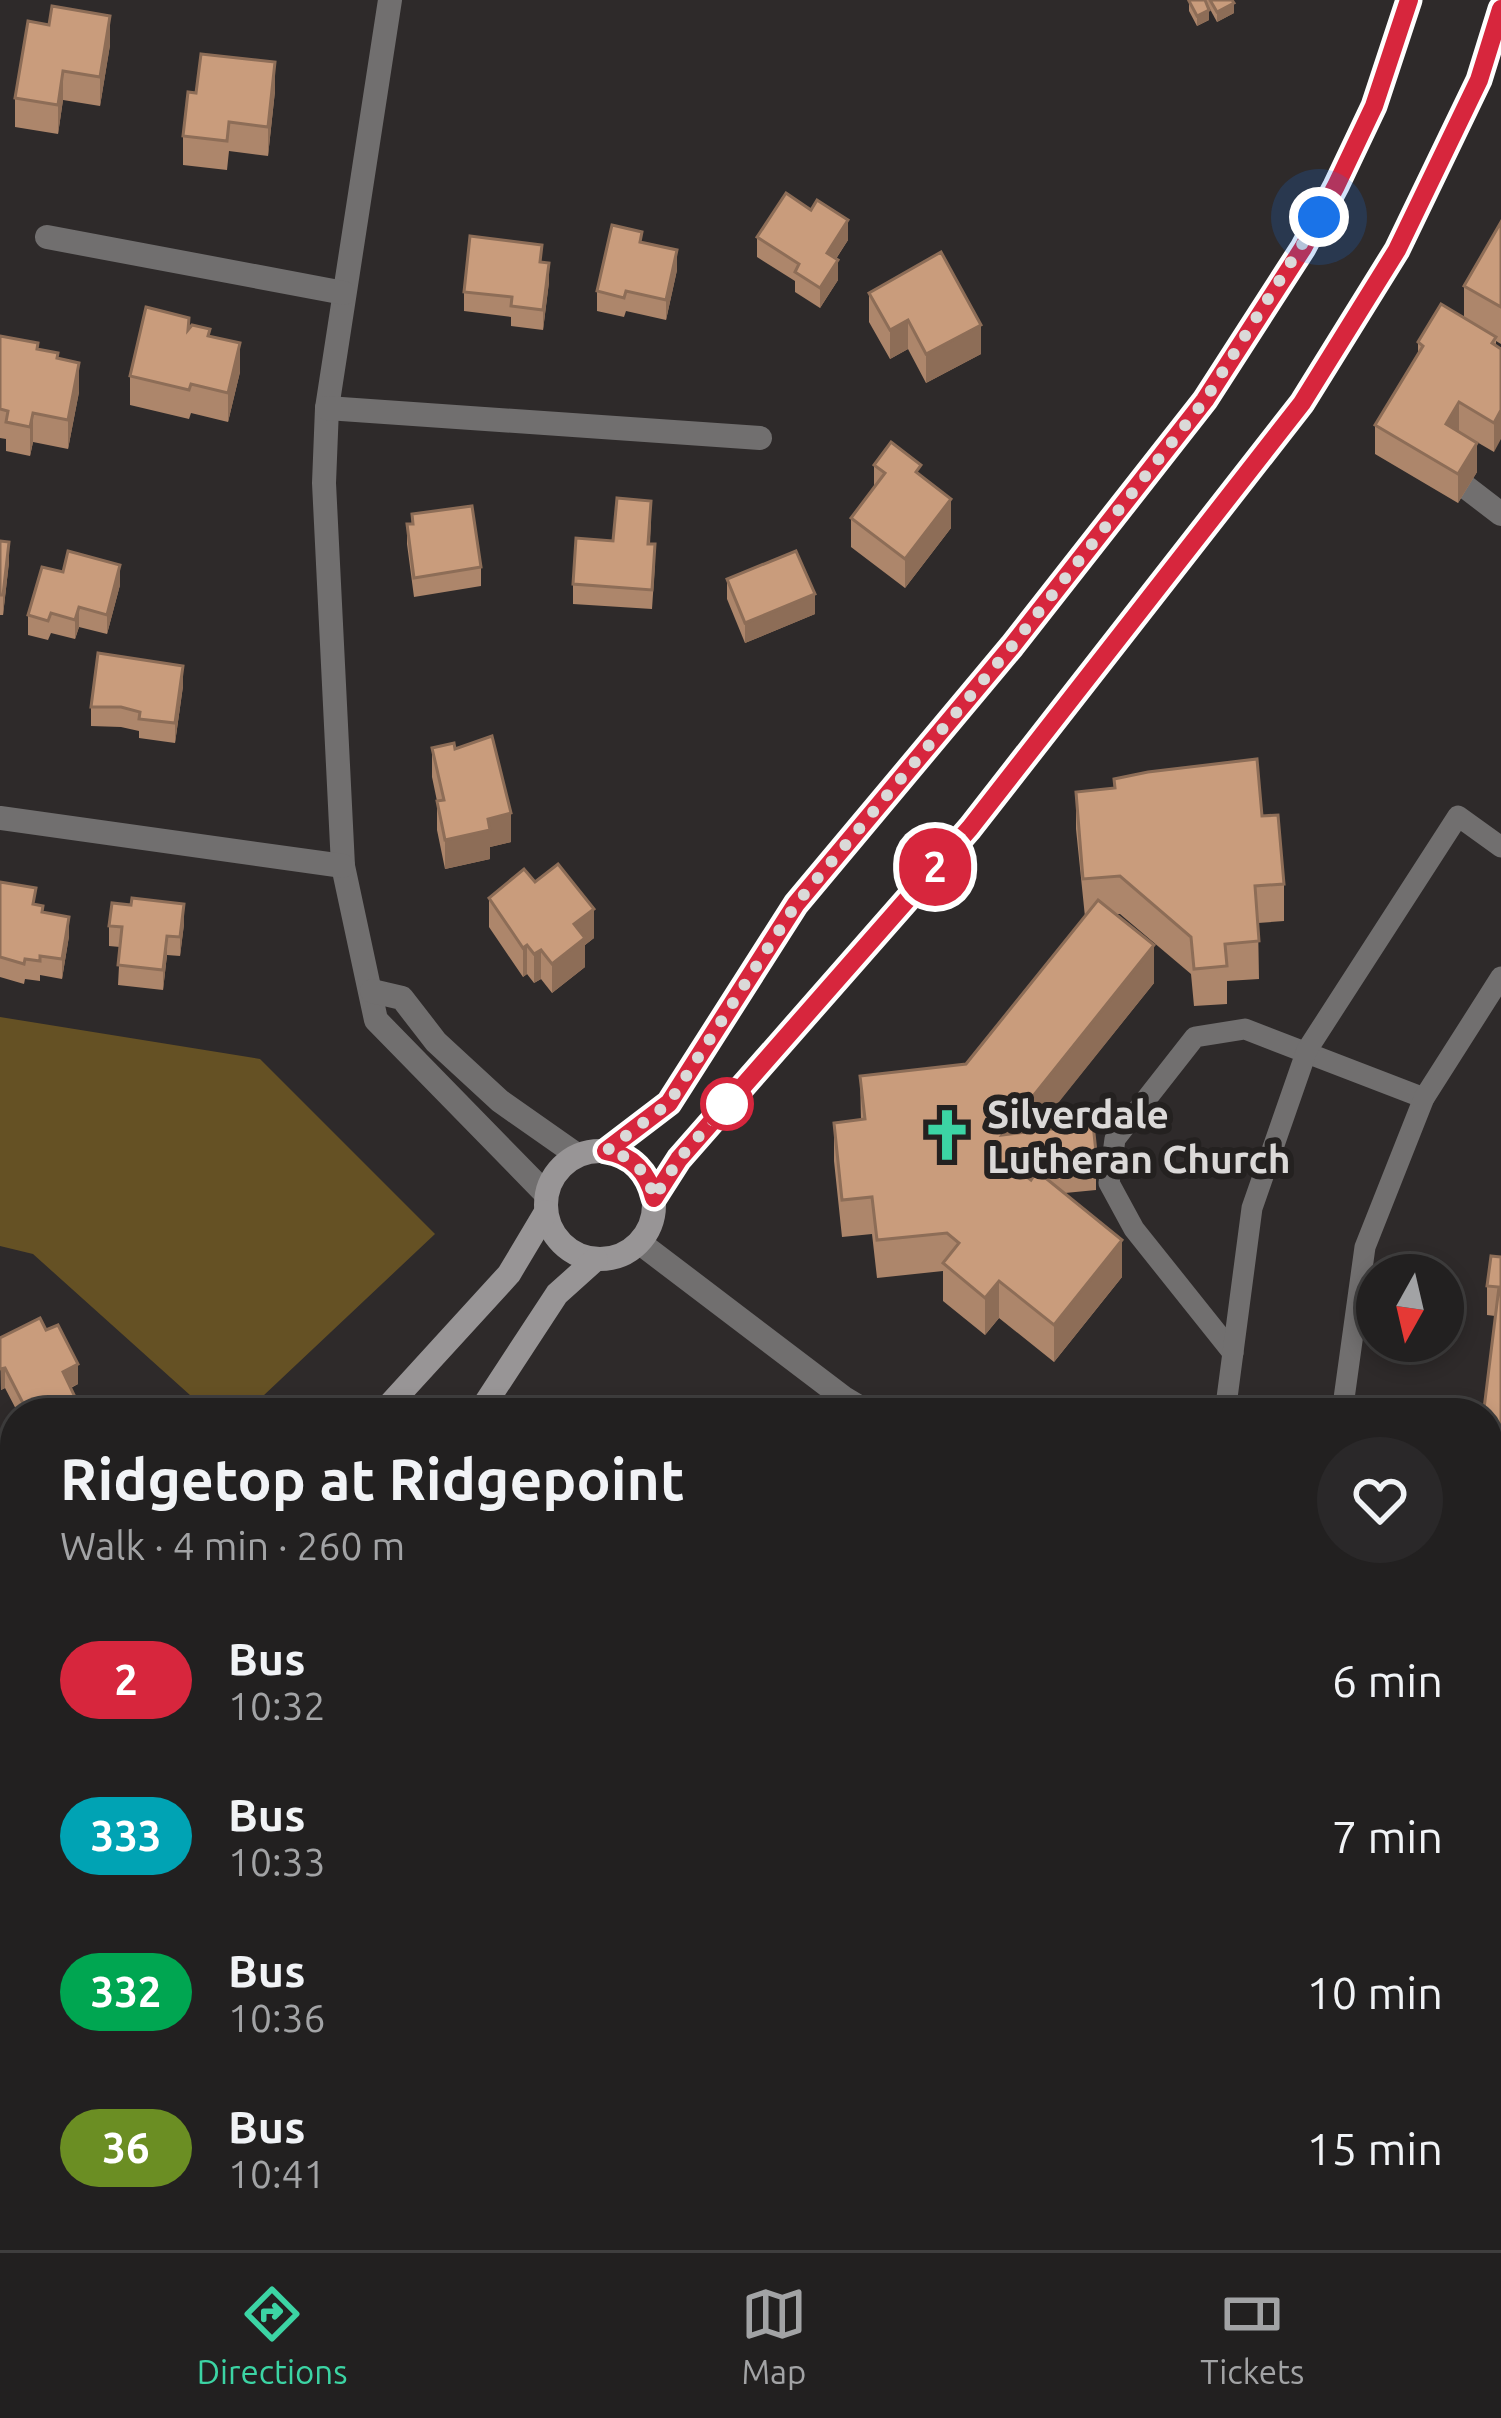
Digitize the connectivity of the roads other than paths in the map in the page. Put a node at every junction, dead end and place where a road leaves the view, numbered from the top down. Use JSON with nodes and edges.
{"nodes":[{"id":1,"x":390,"y":0,"type":"edge"},
{"id":2,"x":1409,"y":0,"type":"edge"},
{"id":3,"x":1501,"y":9,"type":"edge"},
{"id":4,"x":47,"y":237,"type":"dead end"},
{"id":5,"x":344,"y":293,"type":"junction"},
{"id":6,"x":327,"y":407,"type":"junction"},
{"id":7,"x":760,"y":438,"type":"dead end"},
{"id":8,"x":1432,"y":447,"type":"edge"},
{"id":9,"x":1501,"y":514,"type":"edge"},
{"id":10,"x":0,"y":818,"type":"edge"},
{"id":11,"x":1501,"y":847,"type":"edge"},
{"id":12,"x":343,"y":866,"type":"junction"},
{"id":13,"x":1501,"y":976,"type":"edge"},
{"id":14,"x":372,"y":991,"type":"junction"},
{"id":15,"x":1307,"y":1051,"type":"junction"},
{"id":16,"x":1424,"y":1098,"type":"junction"},
{"id":17,"x":606,"y":1151,"type":"junction"},
{"id":18,"x":578,"y":1155,"type":"junction"},
{"id":19,"x":654,"y":1198,"type":"junction"},
{"id":20,"x":546,"y":1203,"type":"junction"},
{"id":21,"x":640,"y":1243,"type":"junction"},
{"id":22,"x":596,"y":1259,"type":"junction"},
{"id":23,"x":1233,"y":1353,"type":"junction"},
{"id":24,"x":396,"y":1398,"type":"edge"},
{"id":25,"x":488,"y":1398,"type":"edge"},
{"id":26,"x":829,"y":1398,"type":"edge"},
{"id":27,"x":1227,"y":1398,"type":"edge"},
{"id":28,"x":1344,"y":1398,"type":"edge"}],
"edges":[{"from":1,"to":5,"type":"street"},
{"from":2,"to":17,"type":"main road"},
{"from":3,"to":19,"type":"main road"},
{"from":4,"to":5,"type":"street"},
{"from":5,"to":6,"type":"street"},
{"from":6,"to":7,"type":"street"},
{"from":6,"to":12,"type":"street"},
{"from":8,"to":9,"type":"street"},
{"from":10,"to":12,"type":"street"},
{"from":11,"to":15,"type":"lane"},
{"from":12,"to":14,"type":"street"},
{"from":13,"to":16,"type":"lane"},
{"from":14,"to":18,"type":"street"},
{"from":14,"to":20,"type":"street"},
{"from":15,"to":16,"type":"lane"},
{"from":15,"to":23,"type":"lane"},
{"from":15,"to":23,"type":"lane"},
{"from":16,"to":28,"type":"lane"},
{"from":17,"to":18,"type":"main road"},
{"from":17,"to":19,"type":"main road"},
{"from":18,"to":20,"type":"main road"},
{"from":19,"to":21,"type":"main road"},
{"from":20,"to":22,"type":"main road"},
{"from":20,"to":24,"type":"main road"},
{"from":21,"to":22,"type":"main road"},
{"from":21,"to":26,"type":"street"},
{"from":22,"to":25,"type":"main road"},
{"from":23,"to":27,"type":"lane"}]}
